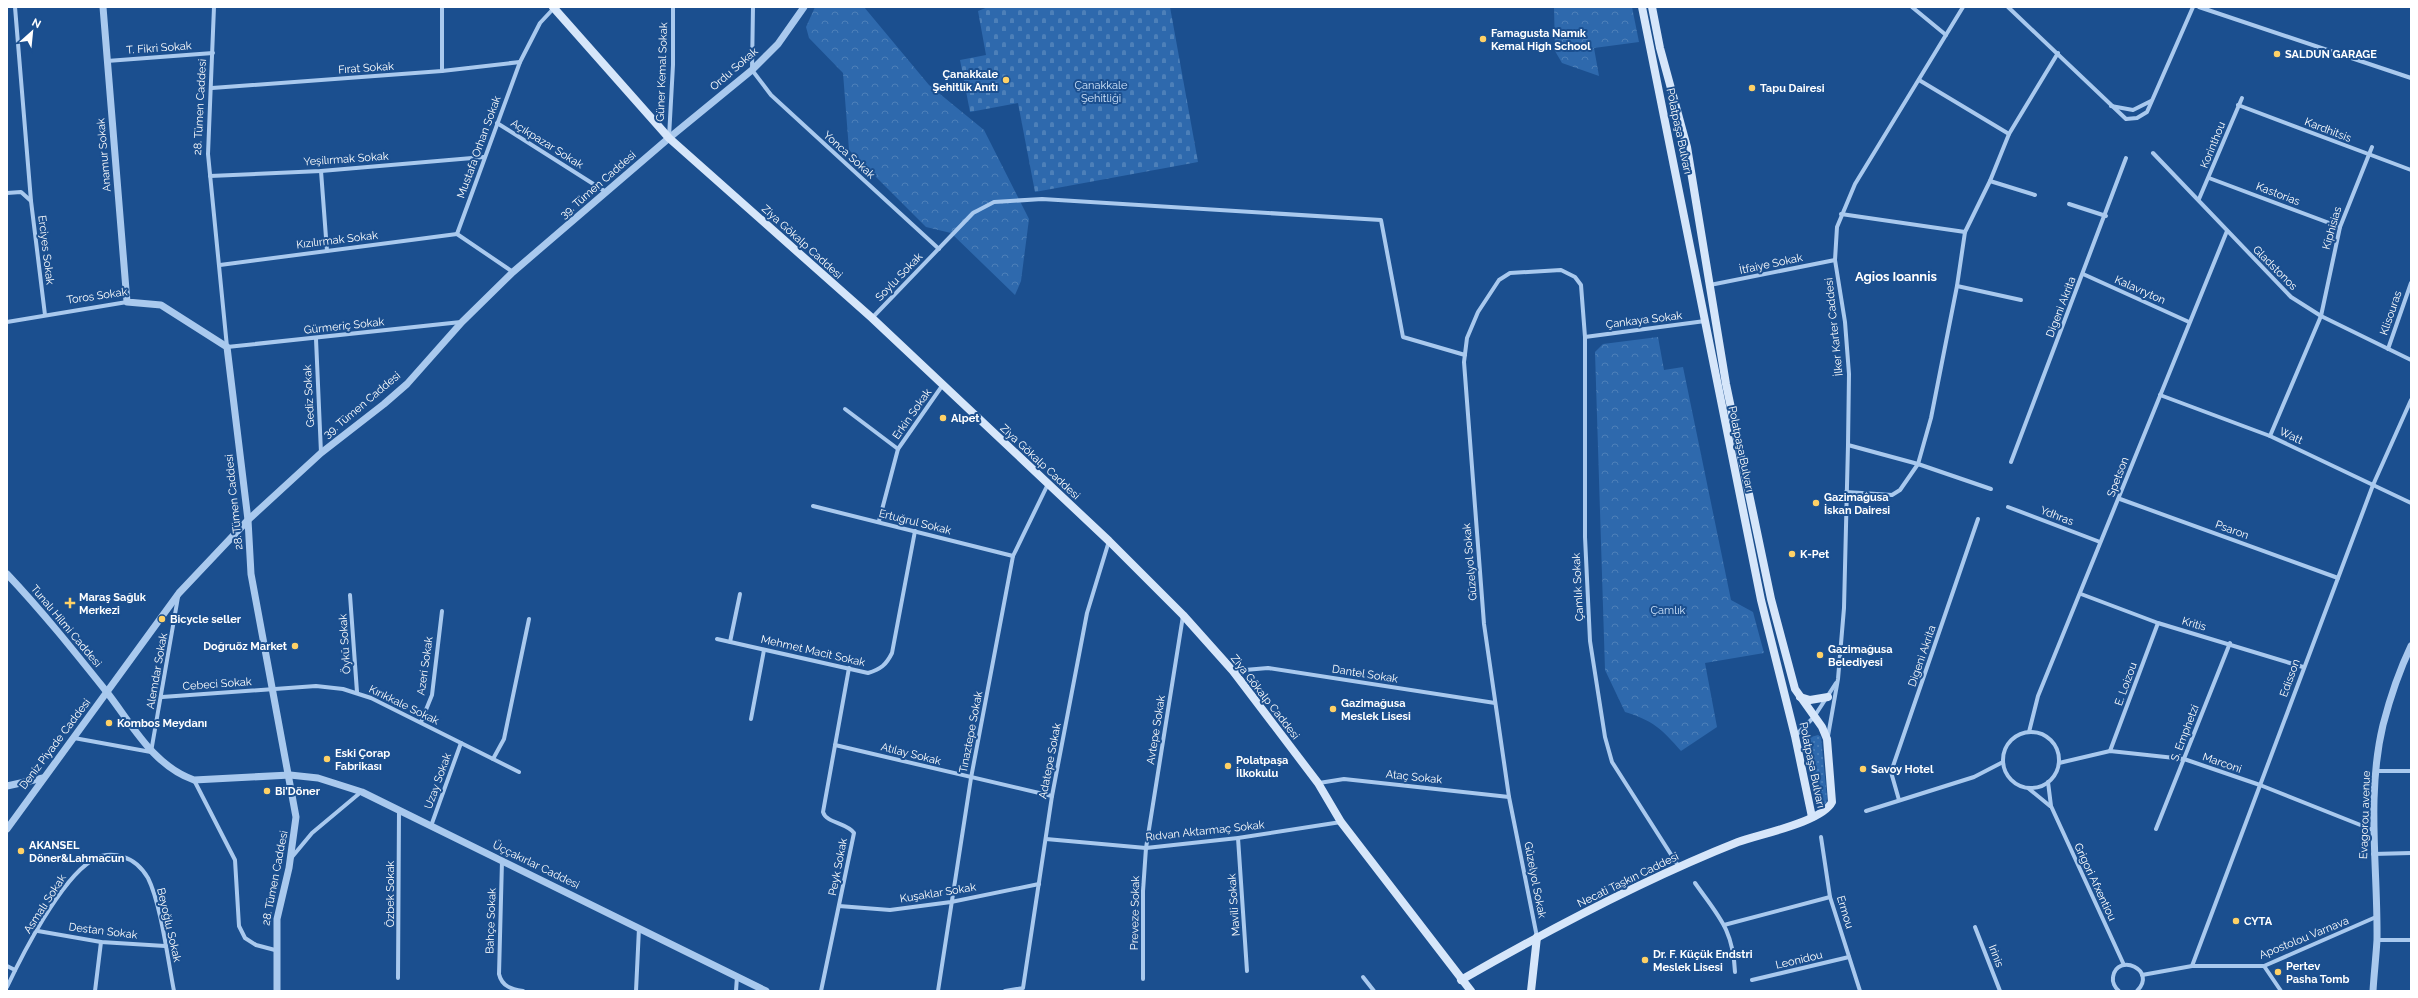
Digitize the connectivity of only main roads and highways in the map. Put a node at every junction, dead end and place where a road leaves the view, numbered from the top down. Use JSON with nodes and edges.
{"nodes":[{"id":1,"x":554,"y":7,"type":"edge"},
{"id":2,"x":1642,"y":7,"type":"edge"},
{"id":3,"x":1652,"y":7,"type":"edge"},
{"id":4,"x":1660,"y":48,"type":"junction"},
{"id":5,"x":1650,"y":49,"type":"junction"},
{"id":6,"x":1800,"y":696,"type":"junction"},
{"id":7,"x":1828,"y":697,"type":"road end"},
{"id":8,"x":1812,"y":817,"type":"junction"},
{"id":9,"x":1537,"y":937,"type":"junction"},
{"id":10,"x":1461,"y":980,"type":"junction"},
{"id":11,"x":1471,"y":991,"type":"edge"},
{"id":12,"x":1530,"y":991,"type":"edge"}],
"edges":[{"from":1,"to":10,"type":"main road","name":"Ziya Gökalp Caddesi"},
{"from":2,"to":5,"type":"main road","name":"Polatpaşa Bulvarı"},
{"from":3,"to":4,"type":"main road","name":"Polatpaşa Bulvarı"},
{"from":4,"to":5,"type":"main road"},
{"from":4,"to":6,"type":"main road","name":"Polatpaşa Bulvarı"},
{"from":5,"to":8,"type":"main road","name":"Polatpaşa Bulvarı"},
{"from":6,"to":7,"type":"main road"},
{"from":6,"to":8,"type":"main road","name":"Polatpaşa Bulvarı"},
{"from":8,"to":9,"type":"main road","name":"Necati Taşkın Caddesi"},
{"from":9,"to":10,"type":"main road","name":"Necati Taşkın Caddesi"},
{"from":9,"to":12,"type":"main road"},
{"from":10,"to":11,"type":"main road","name":"Ziya Gökalp Caddesi"}]}
